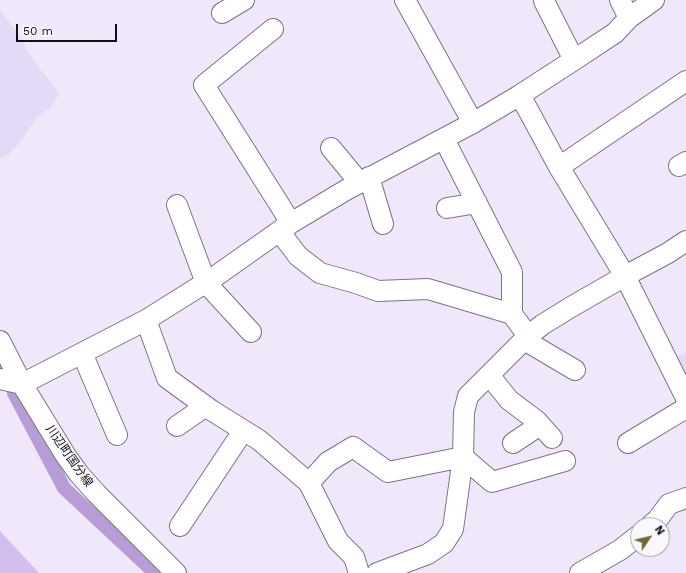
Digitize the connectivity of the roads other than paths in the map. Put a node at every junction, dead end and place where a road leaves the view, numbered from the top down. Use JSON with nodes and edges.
{"nodes":[{"id":1,"x":244,"y":0,"type":"edge"},
{"id":2,"x":404,"y":0,"type":"edge"},
{"id":3,"x":620,"y":0,"type":"edge"},
{"id":4,"x":654,"y":0,"type":"edge"},
{"id":5,"x":544,"y":1,"type":"dead end"},
{"id":6,"x":222,"y":13,"type":"dead end"},
{"id":7,"x":629,"y":18,"type":"junction"},
{"id":8,"x":273,"y":29,"type":"dead end"},
{"id":9,"x":574,"y":60,"type":"junction"},
{"id":10,"x":686,"y":81,"type":"edge"},
{"id":11,"x":520,"y":95,"type":"junction"},
{"id":12,"x":473,"y":123,"type":"junction"},
{"id":13,"x":444,"y":138,"type":"junction"},
{"id":14,"x":331,"y":148,"type":"dead end"},
{"id":15,"x":559,"y":167,"type":"junction"},
{"id":16,"x":364,"y":180,"type":"junction"},
{"id":17,"x":477,"y":203,"type":"junction"},
{"id":18,"x":177,"y":205,"type":"dead end"},
{"id":19,"x":447,"y":208,"type":"dead end"},
{"id":20,"x":383,"y":224,"type":"dead end"},
{"id":21,"x":286,"y":228,"type":"junction"},
{"id":22,"x":686,"y":241,"type":"edge"},
{"id":23,"x":625,"y":276,"type":"junction"},
{"id":24,"x":206,"y":282,"type":"junction"},
{"id":25,"x":512,"y":314,"type":"junction"},
{"id":26,"x":146,"y":320,"type":"junction"},
{"id":27,"x":252,"y":332,"type":"dead end"},
{"id":28,"x":528,"y":336,"type":"junction"},
{"id":29,"x":0,"y":341,"type":"edge"},
{"id":30,"x":82,"y":353,"type":"junction"},
{"id":31,"x":575,"y":370,"type":"dead end"},
{"id":32,"x":489,"y":375,"type":"junction"},
{"id":33,"x":0,"y":379,"type":"edge"},
{"id":34,"x":22,"y":384,"type":"junction"},
{"id":35,"x":686,"y":398,"type":"edge"},
{"id":36,"x":206,"y":406,"type":"junction"},
{"id":37,"x":686,"y":408,"type":"edge"},
{"id":38,"x":177,"y":426,"type":"dead end"},
{"id":39,"x":242,"y":431,"type":"junction"},
{"id":40,"x":117,"y":434,"type":"dead end"},
{"id":41,"x":513,"y":443,"type":"dead end"},
{"id":42,"x":628,"y":443,"type":"dead end"},
{"id":43,"x":463,"y":457,"type":"junction"},
{"id":44,"x":566,"y":461,"type":"dead end"},
{"id":45,"x":308,"y":483,"type":"junction"},
{"id":46,"x":686,"y":498,"type":"edge"},
{"id":47,"x":659,"y":517,"type":"edge"},
{"id":48,"x":180,"y":526,"type":"dead end"},
{"id":49,"x":630,"y":542,"type":"edge"},
{"id":50,"x":584,"y":572,"type":"edge"},
{"id":51,"x":176,"y":573,"type":"edge"},
{"id":52,"x":359,"y":573,"type":"edge"},
{"id":53,"x":377,"y":573,"type":"edge"}],
"edges":[{"from":1,"to":6,"type":"street"},
{"from":2,"to":12,"type":"street"},
{"from":3,"to":7,"type":"street"},
{"from":4,"to":7,"type":"street"},
{"from":5,"to":9,"type":"street"},
{"from":7,"to":9,"type":"street"},
{"from":8,"to":21,"type":"street"},
{"from":9,"to":11,"type":"street"},
{"from":10,"to":15,"type":"street"},
{"from":11,"to":12,"type":"street"},
{"from":11,"to":15,"type":"street"},
{"from":12,"to":13,"type":"street"},
{"from":13,"to":16,"type":"street"},
{"from":13,"to":17,"type":"street"},
{"from":14,"to":16,"type":"street"},
{"from":15,"to":23,"type":"street"},
{"from":16,"to":20,"type":"street"},
{"from":16,"to":21,"type":"street"},
{"from":17,"to":19,"type":"street"},
{"from":17,"to":25,"type":"street"},
{"from":18,"to":24,"type":"street"},
{"from":21,"to":24,"type":"street"},
{"from":21,"to":25,"type":"street"},
{"from":22,"to":23,"type":"street"},
{"from":23,"to":28,"type":"street"},
{"from":23,"to":35,"type":"street"},
{"from":24,"to":26,"type":"street"},
{"from":24,"to":27,"type":"street"},
{"from":25,"to":28,"type":"street"},
{"from":26,"to":30,"type":"street"},
{"from":26,"to":36,"type":"street"},
{"from":28,"to":31,"type":"street"},
{"from":28,"to":32,"type":"street"},
{"from":29,"to":34,"type":"street","name":"川辺町国分線"},
{"from":30,"to":34,"type":"street"},
{"from":30,"to":40,"type":"street"},
{"from":32,"to":41,"type":"street"},
{"from":32,"to":43,"type":"street"},
{"from":33,"to":34,"type":"street"},
{"from":34,"to":51,"type":"street","name":"川辺町国分線"},
{"from":36,"to":38,"type":"street"},
{"from":36,"to":39,"type":"street"},
{"from":37,"to":42,"type":"street"},
{"from":39,"to":45,"type":"street"},
{"from":39,"to":48,"type":"street"},
{"from":43,"to":44,"type":"street"},
{"from":43,"to":45,"type":"street"},
{"from":43,"to":53,"type":"street"},
{"from":45,"to":52,"type":"street"},
{"from":46,"to":47,"type":"street"},
{"from":49,"to":50,"type":"street"}]}
